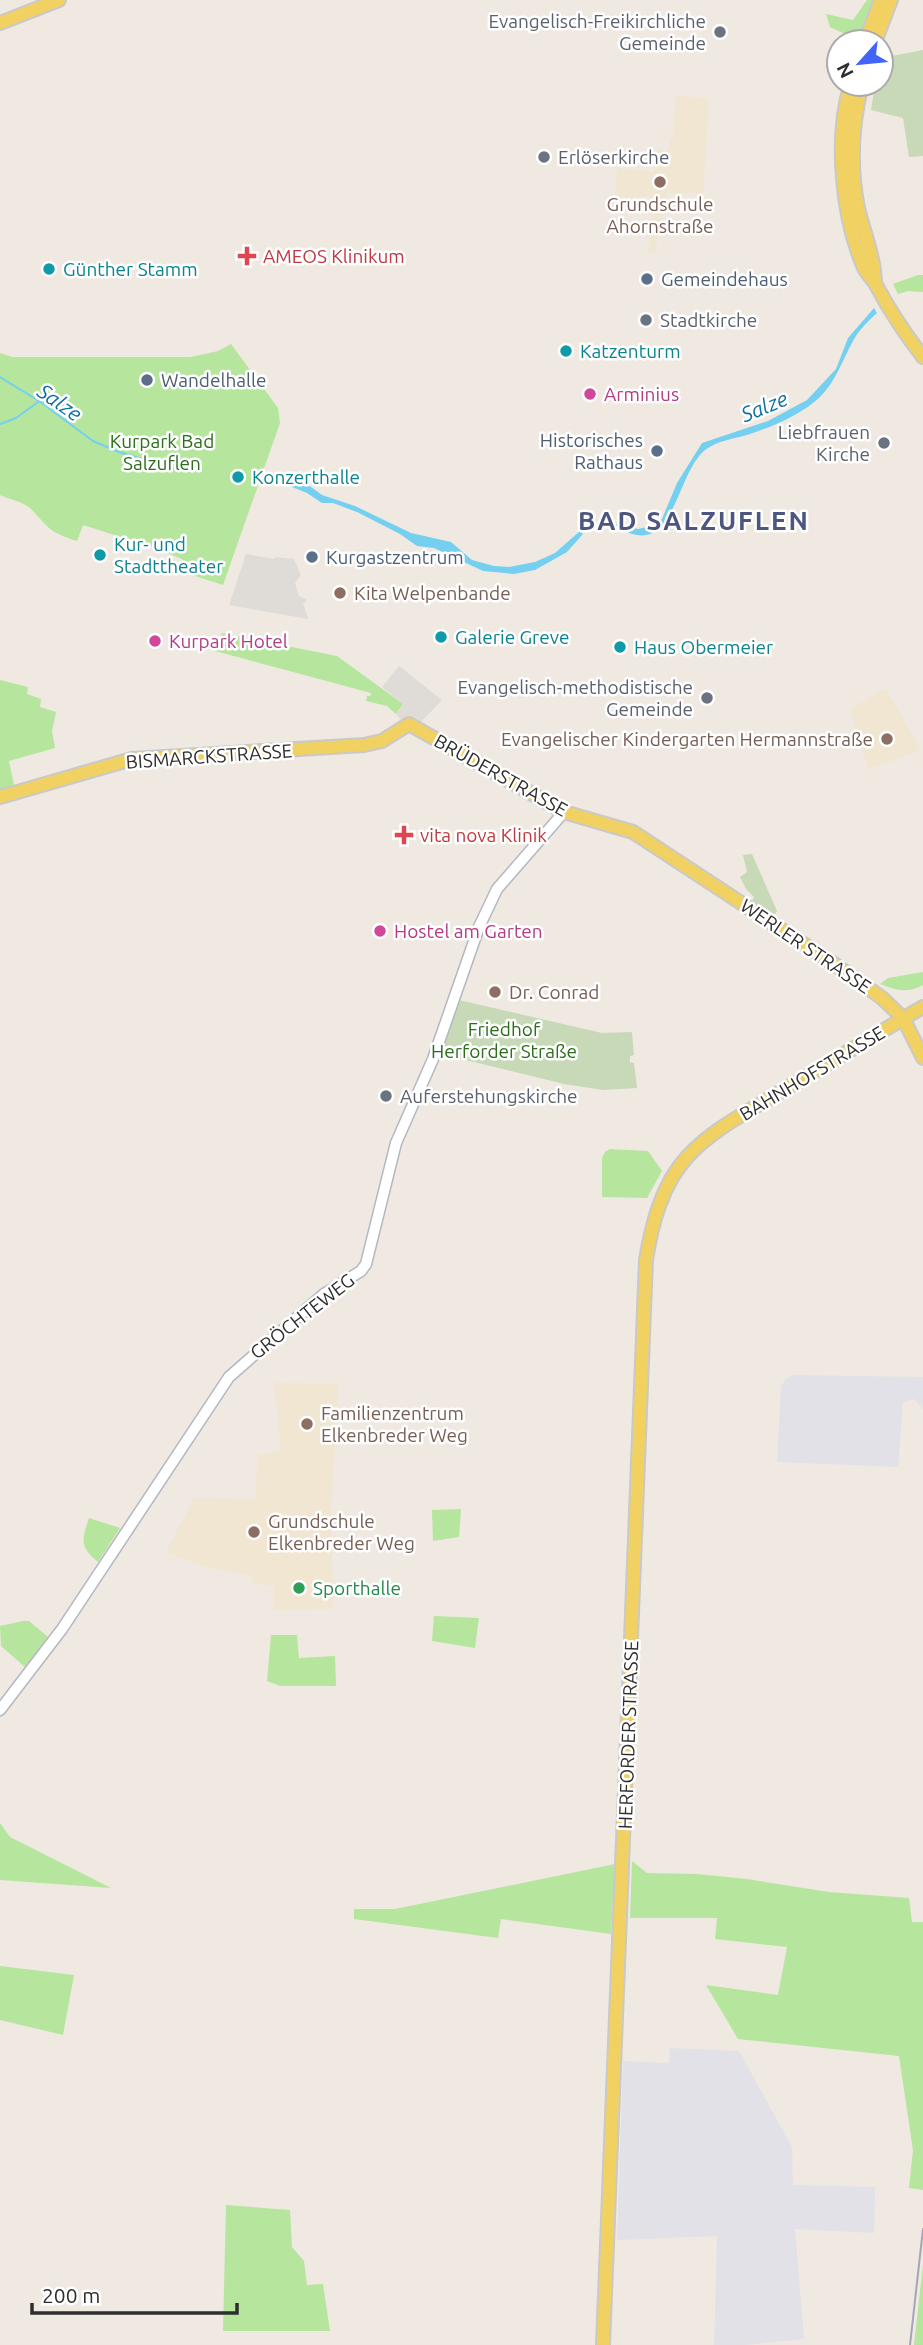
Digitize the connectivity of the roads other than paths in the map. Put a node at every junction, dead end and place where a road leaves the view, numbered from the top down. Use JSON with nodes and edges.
{"nodes":[{"id":1,"x":59,"y":0,"type":"edge"},
{"id":2,"x":881,"y":0,"type":"edge"},
{"id":3,"x":891,"y":0,"type":"edge"},
{"id":4,"x":0,"y":23,"type":"edge"},
{"id":5,"x":870,"y":28,"type":"edge"},
{"id":6,"x":880,"y":28,"type":"edge"},
{"id":7,"x":849,"y":98,"type":"edge"},
{"id":8,"x":860,"y":98,"type":"edge"},
{"id":9,"x":875,"y":282,"type":"junction"},
{"id":10,"x":923,"y":357,"type":"edge"},
{"id":11,"x":382,"y":741,"type":"joint"},
{"id":12,"x":0,"y":797,"type":"edge"},
{"id":13,"x":564,"y":812,"type":"junction"},
{"id":14,"x":669,"y":855,"type":"joint"},
{"id":15,"x":923,"y":1007,"type":"edge"},
{"id":16,"x":903,"y":1018,"type":"junction"},
{"id":17,"x":923,"y":1058,"type":"edge"},
{"id":18,"x":703,"y":1142,"type":"joint"},
{"id":19,"x":0,"y":1710,"type":"edge"},
{"id":20,"x":603,"y":2345,"type":"edge"}],
"edges":[{"from":1,"to":4,"type":"main road"},
{"from":2,"to":5,"type":"main road"},
{"from":3,"to":6,"type":"main road"},
{"from":7,"to":9,"type":"main road"},
{"from":8,"to":9,"type":"main road"},
{"from":9,"to":10,"type":"main road"},
{"from":11,"to":12,"type":"main road","name":"BISMARCKSTRASSE"},
{"from":11,"to":13,"type":"main road","name":"BRÜDERSTRASSE"},
{"from":13,"to":14,"type":"main road","name":"BRÜDERSTRASSE"},
{"from":13,"to":19,"type":"street","name":"GRÖCHTEWEG"},
{"from":14,"to":16,"type":"main road","name":"WERLER STRASSE"},
{"from":15,"to":16,"type":"main road","name":"BAHNHOFSTRASSE"},
{"from":16,"to":17,"type":"main road","name":"WERLER STRASSE"},
{"from":16,"to":18,"type":"main road","name":"BAHNHOFSTRASSE"},
{"from":18,"to":20,"type":"main road","name":"HERFORDER STRASSE"}]}
